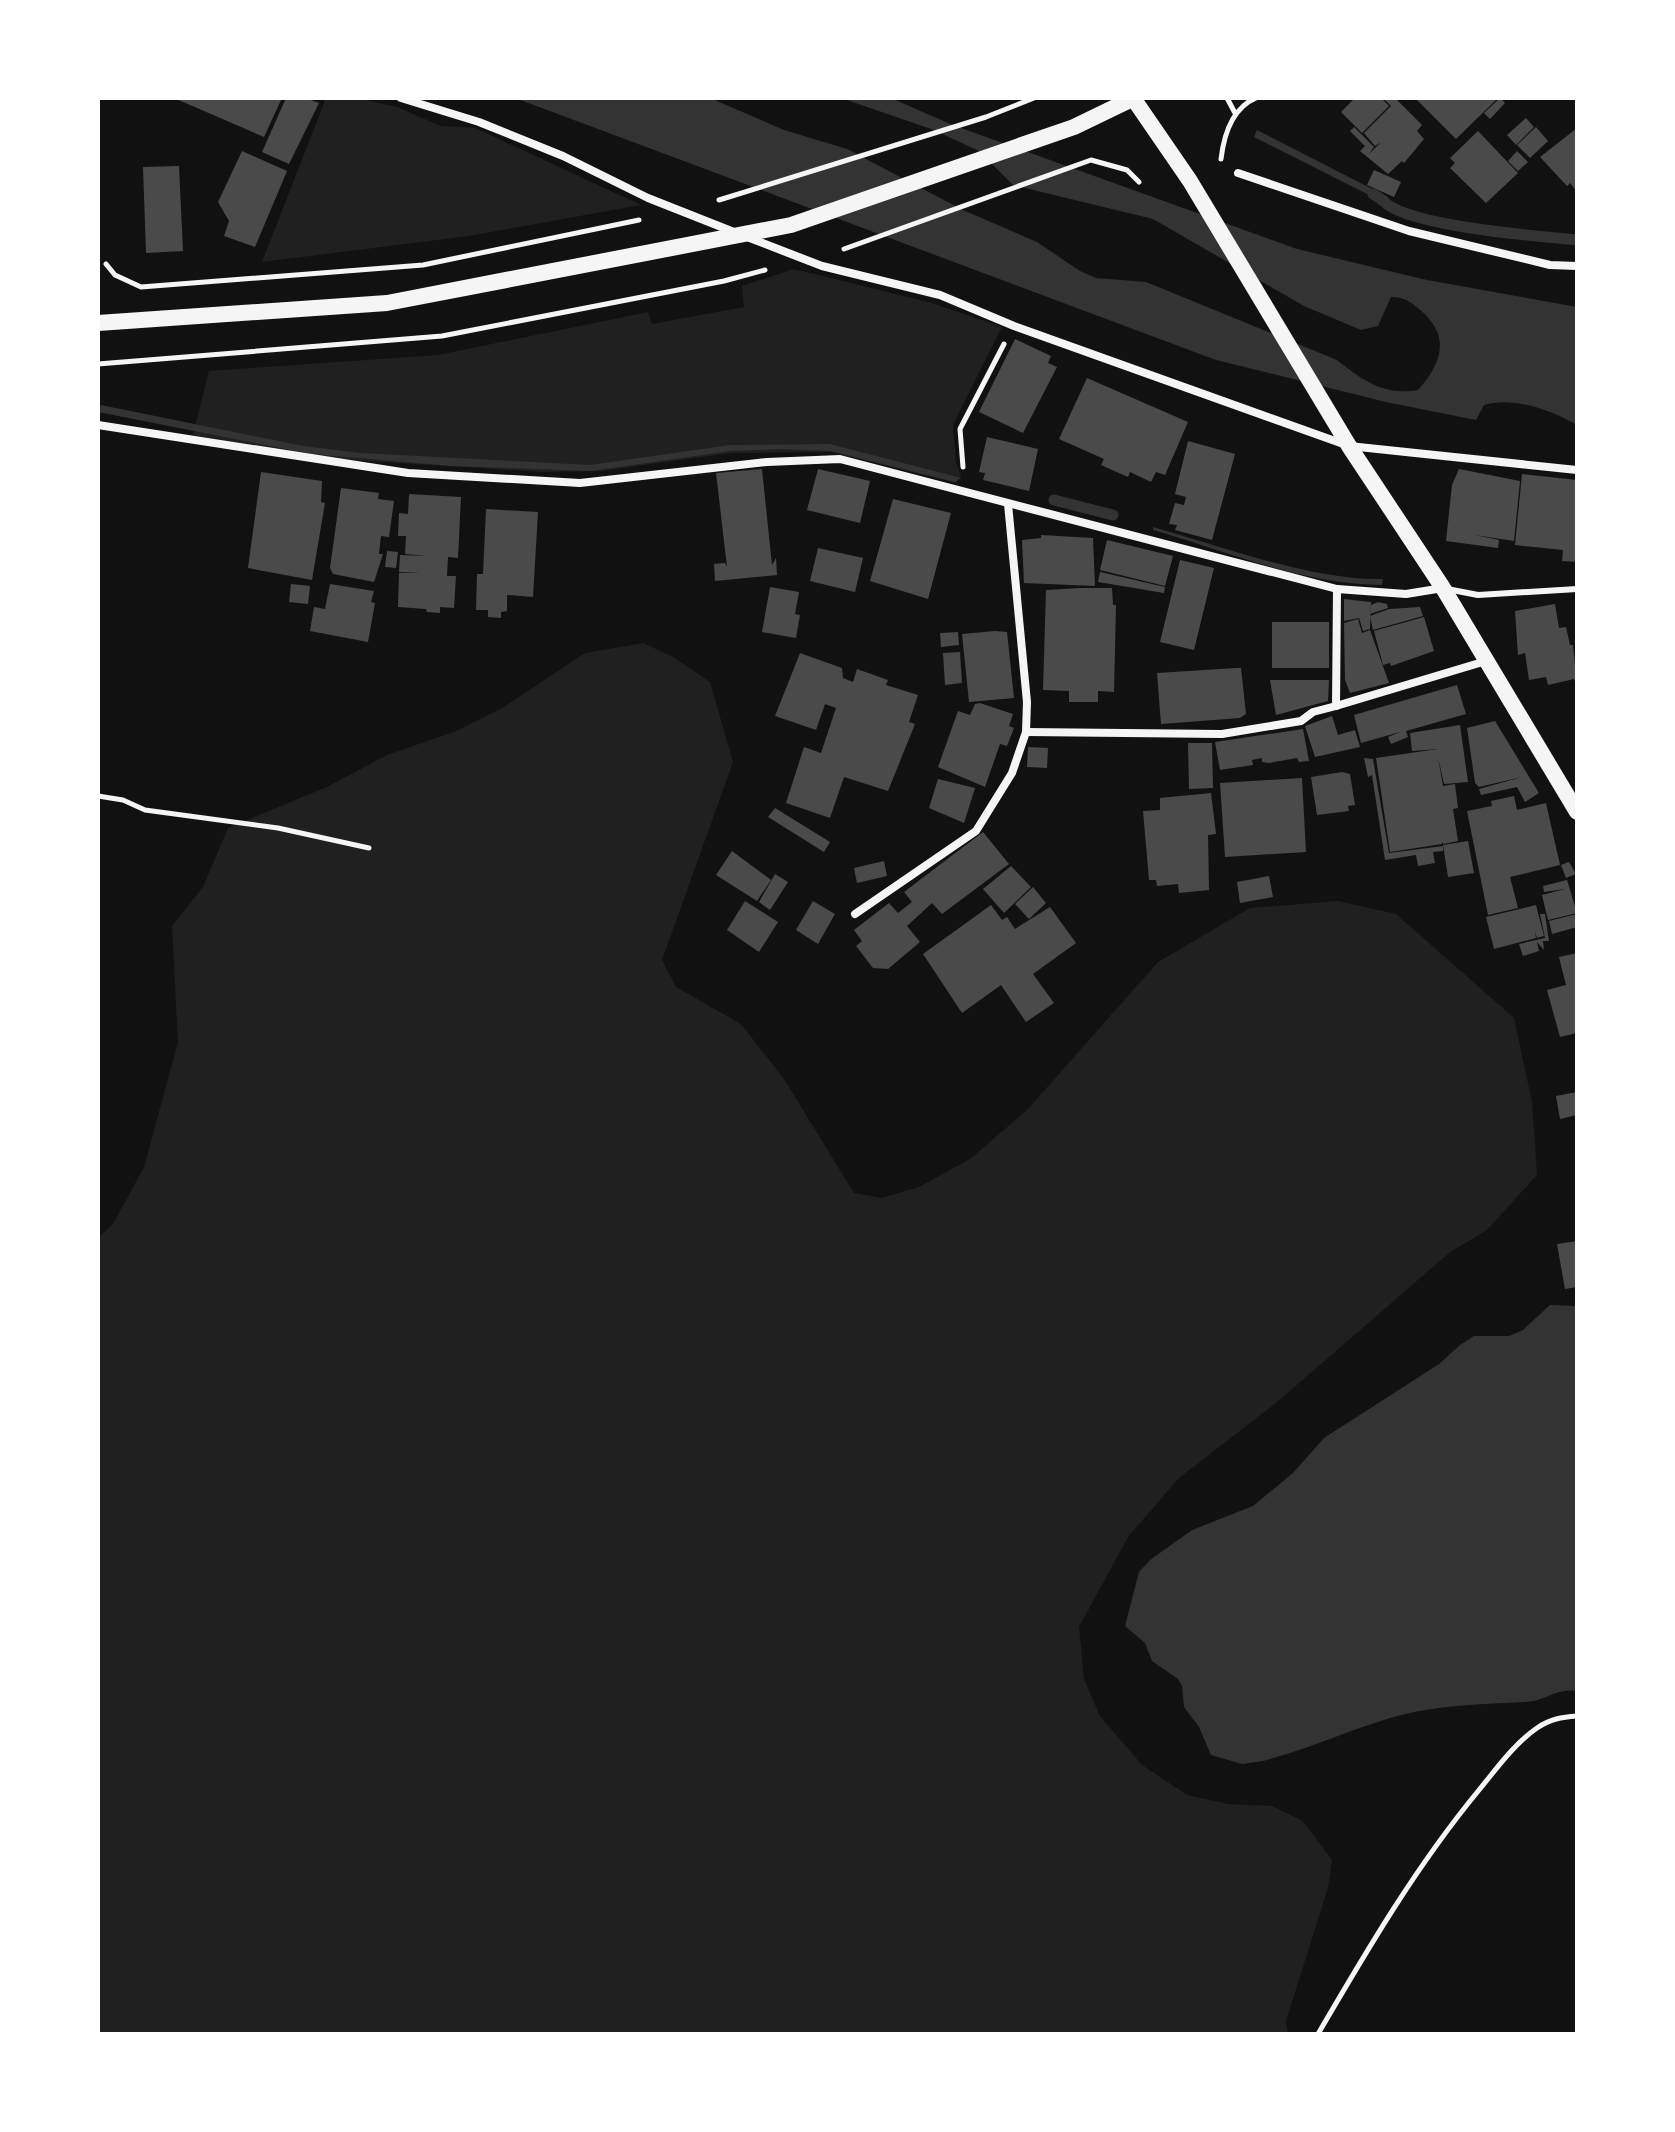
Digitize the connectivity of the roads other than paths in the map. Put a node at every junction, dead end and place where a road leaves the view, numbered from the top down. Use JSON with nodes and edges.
{"nodes":[{"id":1,"x":401,"y":98,"type":"edge"},
{"id":2,"x":1133,"y":98,"type":"edge"},
{"id":3,"x":1238,"y":173,"type":"dead end"},
{"id":4,"x":741,"y":235,"type":"junction"},
{"id":5,"x":1577,"y":266,"type":"edge"},
{"id":6,"x":98,"y":323,"type":"edge"},
{"id":7,"x":98,"y":425,"type":"edge"},
{"id":8,"x":1349,"y":446,"type":"junction"},
{"id":9,"x":1577,"y":470,"type":"edge"},
{"id":10,"x":1008,"y":504,"type":"junction"},
{"id":11,"x":1443,"y":588,"type":"junction"},
{"id":12,"x":1337,"y":589,"type":"junction"},
{"id":13,"x":1577,"y":589,"type":"edge"},
{"id":14,"x":1486,"y":661,"type":"junction"},
{"id":15,"x":1336,"y":706,"type":"junction"},
{"id":16,"x":1026,"y":732,"type":"junction"},
{"id":17,"x":1577,"y":812,"type":"edge"},
{"id":18,"x":855,"y":914,"type":"dead end"}],
"edges":[{"from":1,"to":4,"type":"street"},
{"from":2,"to":4,"type":"main road"},
{"from":2,"to":8,"type":"main road"},
{"from":3,"to":5,"type":"street"},
{"from":4,"to":6,"type":"main road"},
{"from":4,"to":8,"type":"street"},
{"from":7,"to":10,"type":"street"},
{"from":8,"to":9,"type":"street"},
{"from":8,"to":11,"type":"main road"},
{"from":10,"to":12,"type":"street"},
{"from":10,"to":16,"type":"street"},
{"from":11,"to":12,"type":"street"},
{"from":11,"to":13,"type":"lane"},
{"from":11,"to":14,"type":"main road"},
{"from":12,"to":15,"type":"street"},
{"from":14,"to":15,"type":"street"},
{"from":14,"to":17,"type":"main road"},
{"from":15,"to":16,"type":"street"},
{"from":16,"to":18,"type":"street"}]}
